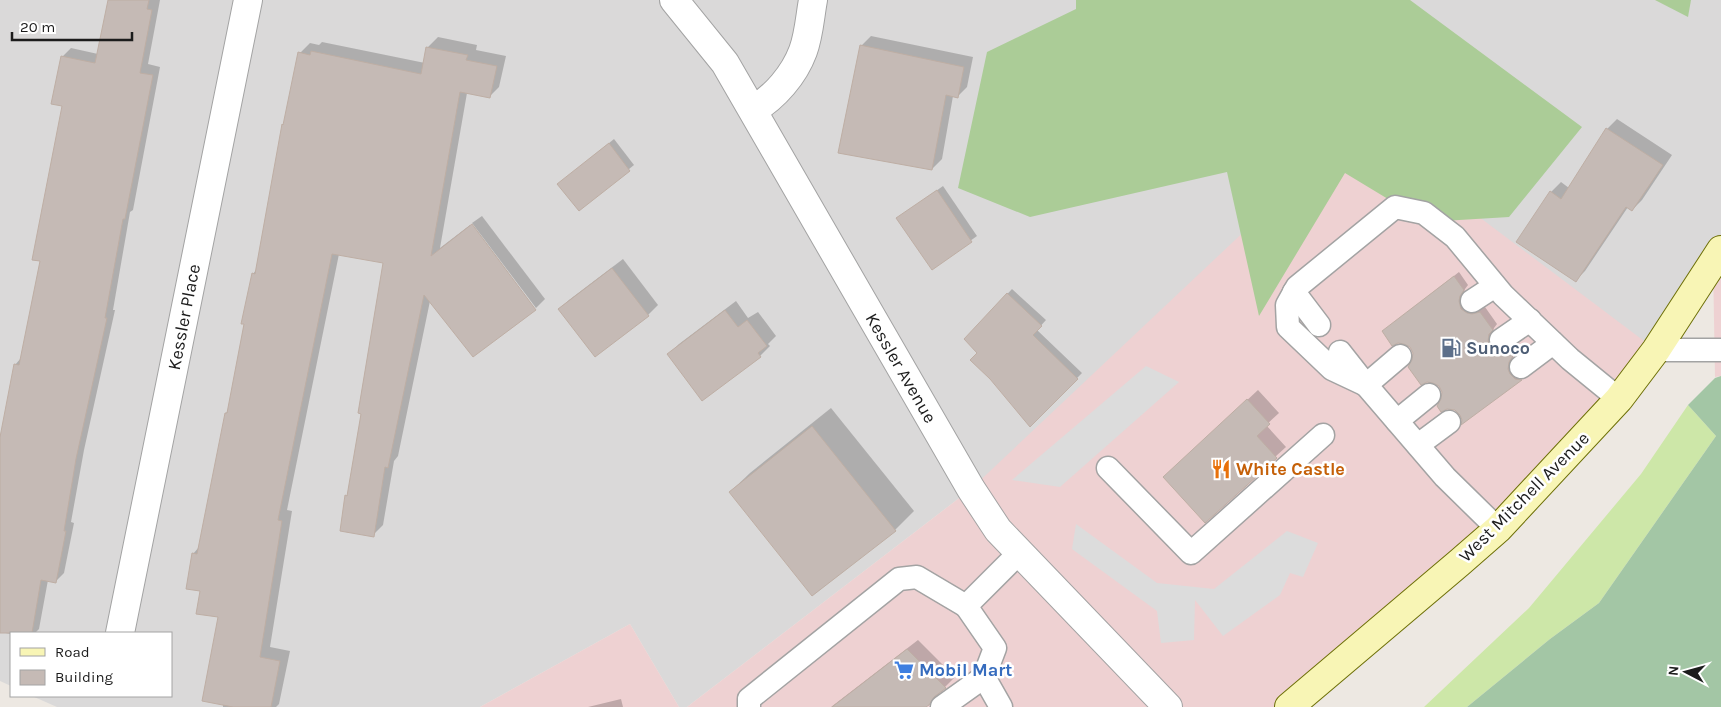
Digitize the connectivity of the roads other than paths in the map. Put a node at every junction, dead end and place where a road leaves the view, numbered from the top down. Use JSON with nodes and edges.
{"nodes":[{"id":1,"x":248,"y":0,"type":"edge"},
{"id":2,"x":674,"y":0,"type":"edge"},
{"id":3,"x":813,"y":0,"type":"edge"},
{"id":4,"x":753,"y":110,"type":"junction"},
{"id":5,"x":1721,"y":250,"type":"edge"},
{"id":6,"x":1495,"y":286,"type":"junction"},
{"id":7,"x":1294,"y":292,"type":"junction"},
{"id":8,"x":1472,"y":301,"type":"dead end"},
{"id":9,"x":1530,"y":320,"type":"junction"},
{"id":10,"x":1320,"y":325,"type":"dead end"},
{"id":11,"x":1501,"y":340,"type":"dead end"},
{"id":12,"x":1553,"y":343,"type":"junction"},
{"id":13,"x":1656,"y":350,"type":"junction"},
{"id":14,"x":1721,"y":350,"type":"edge"},
{"id":15,"x":1340,"y":352,"type":"dead end"},
{"id":16,"x":1400,"y":356,"type":"dead end"},
{"id":17,"x":1521,"y":367,"type":"dead end"},
{"id":18,"x":1366,"y":386,"type":"junction"},
{"id":19,"x":1429,"y":395,"type":"dead end"},
{"id":20,"x":1619,"y":399,"type":"junction"},
{"id":21,"x":1397,"y":421,"type":"junction"},
{"id":22,"x":1449,"y":422,"type":"dead end"},
{"id":23,"x":1322,"y":436,"type":"dead end"},
{"id":24,"x":1418,"y":446,"type":"junction"},
{"id":25,"x":1108,"y":468,"type":"dead end"},
{"id":26,"x":1498,"y":529,"type":"junction"},
{"id":27,"x":1020,"y":552,"type":"junction"},
{"id":28,"x":966,"y":606,"type":"junction"},
{"id":29,"x":120,"y":632,"type":"edge"},
{"id":30,"x":984,"y":677,"type":"junction"},
{"id":31,"x":749,"y":707,"type":"edge"},
{"id":32,"x":942,"y":707,"type":"edge"},
{"id":33,"x":1001,"y":707,"type":"edge"},
{"id":34,"x":1168,"y":707,"type":"edge"},
{"id":35,"x":1289,"y":707,"type":"edge"}],
"edges":[{"from":1,"to":29,"type":"street","name":"Kessler Place"},
{"from":2,"to":4,"type":"street","name":"Kessler Avenue"},
{"from":3,"to":4,"type":"street"},
{"from":4,"to":27,"type":"street","name":"Kessler Avenue"},
{"from":5,"to":13,"type":"main road","name":"West Mitchell Avenue"},
{"from":6,"to":7,"type":"lane"},
{"from":6,"to":8,"type":"lane"},
{"from":6,"to":9,"type":"lane"},
{"from":7,"to":10,"type":"lane"},
{"from":7,"to":18,"type":"lane"},
{"from":9,"to":11,"type":"lane"},
{"from":9,"to":12,"type":"lane"},
{"from":12,"to":17,"type":"lane"},
{"from":12,"to":20,"type":"lane"},
{"from":13,"to":14,"type":"lane"},
{"from":13,"to":20,"type":"main road","name":"West Mitchell Avenue"},
{"from":15,"to":18,"type":"lane"},
{"from":16,"to":18,"type":"lane"},
{"from":18,"to":21,"type":"lane"},
{"from":19,"to":21,"type":"lane"},
{"from":20,"to":26,"type":"main road","name":"West Mitchell Avenue"},
{"from":21,"to":24,"type":"lane"},
{"from":22,"to":24,"type":"lane"},
{"from":23,"to":25,"type":"lane"},
{"from":24,"to":26,"type":"lane"},
{"from":26,"to":35,"type":"main road","name":"West Mitchell Avenue"},
{"from":27,"to":28,"type":"lane"},
{"from":27,"to":34,"type":"street","name":"Kessler Avenue"},
{"from":28,"to":30,"type":"lane"},
{"from":28,"to":31,"type":"lane"},
{"from":30,"to":32,"type":"lane"},
{"from":30,"to":33,"type":"lane"}]}
